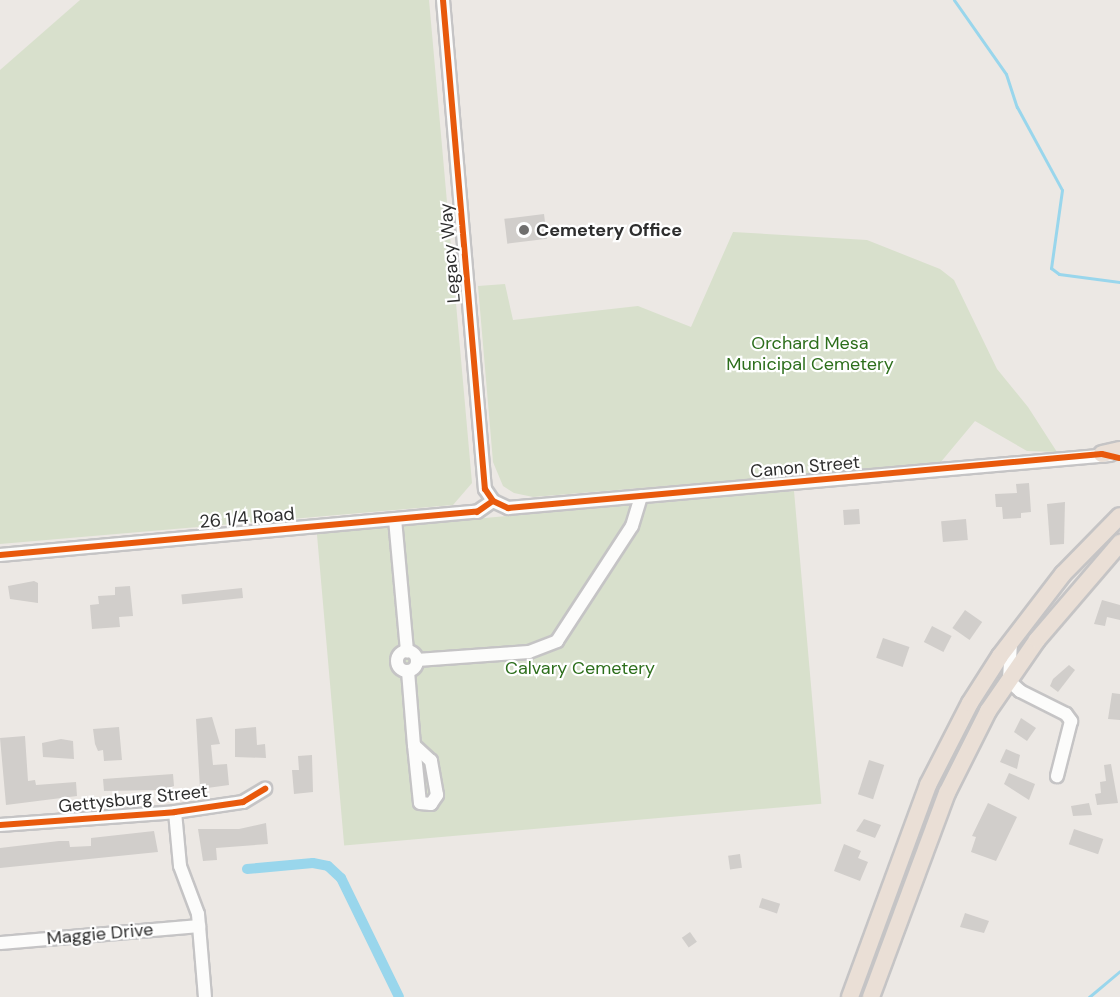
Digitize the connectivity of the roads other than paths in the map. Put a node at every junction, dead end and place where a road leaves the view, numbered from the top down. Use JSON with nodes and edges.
{"nodes":[{"id":1,"x":443,"y":0,"type":"edge"},
{"id":2,"x":1120,"y":450,"type":"edge"},
{"id":3,"x":1102,"y":454,"type":"junction"},
{"id":4,"x":1120,"y":458,"type":"edge"},
{"id":5,"x":641,"y":496,"type":"junction"},
{"id":6,"x":493,"y":501,"type":"junction"},
{"id":7,"x":1120,"y":505,"type":"edge"},
{"id":8,"x":1120,"y":516,"type":"edge"},
{"id":9,"x":395,"y":519,"type":"junction"},
{"id":10,"x":1106,"y":530,"type":"junction"},
{"id":11,"x":1116,"y":549,"type":"edge"},
{"id":12,"x":0,"y":555,"type":"edge"},
{"id":13,"x":1011,"y":642,"type":"junction"},
{"id":14,"x":407,"y":651,"type":"junction"},
{"id":15,"x":417,"y":660,"type":"junction"},
{"id":16,"x":408,"y":671,"type":"junction"},
{"id":17,"x":1009,"y":681,"type":"junction"},
{"id":18,"x":414,"y":745,"type":"dead end"},
{"id":19,"x":1057,"y":776,"type":"dead end"},
{"id":20,"x":265,"y":789,"type":"dead end"},
{"id":21,"x":175,"y":812,"type":"junction"},
{"id":22,"x":0,"y":825,"type":"edge"},
{"id":23,"x":199,"y":926,"type":"junction"},
{"id":24,"x":0,"y":943,"type":"edge"},
{"id":25,"x":205,"y":997,"type":"edge"},
{"id":26,"x":850,"y":997,"type":"edge"},
{"id":27,"x":871,"y":997,"type":"edge"}],
"edges":[{"from":1,"to":6,"type":"street","name":"Legacy Way"},
{"from":2,"to":3,"type":"highway"},
{"from":3,"to":4,"type":"street","name":"Canon Street"},
{"from":3,"to":5,"type":"street","name":"Canon Street"},
{"from":5,"to":6,"type":"street","name":"Canon Street"},
{"from":5,"to":15,"type":"street"},
{"from":6,"to":9,"type":"street","name":"26 1/4 Road"},
{"from":7,"to":10,"type":"highway"},
{"from":8,"to":10,"type":"highway"},
{"from":9,"to":12,"type":"street","name":"26 1/4 Road"},
{"from":9,"to":14,"type":"street"},
{"from":10,"to":13,"type":"highway"},
{"from":11,"to":17,"type":"highway"},
{"from":13,"to":17,"type":"street"},
{"from":13,"to":26,"type":"highway"},
{"from":14,"to":15,"type":"street"},
{"from":14,"to":16,"type":"street"},
{"from":15,"to":16,"type":"street"},
{"from":16,"to":18,"type":"street"},
{"from":17,"to":19,"type":"street"},
{"from":17,"to":27,"type":"highway"},
{"from":20,"to":21,"type":"street","name":"Gettysburg Street"},
{"from":21,"to":22,"type":"street","name":"Gettysburg Street"},
{"from":21,"to":23,"type":"street"},
{"from":23,"to":24,"type":"street","name":"Maggie Drive"},
{"from":23,"to":25,"type":"street"}]}
